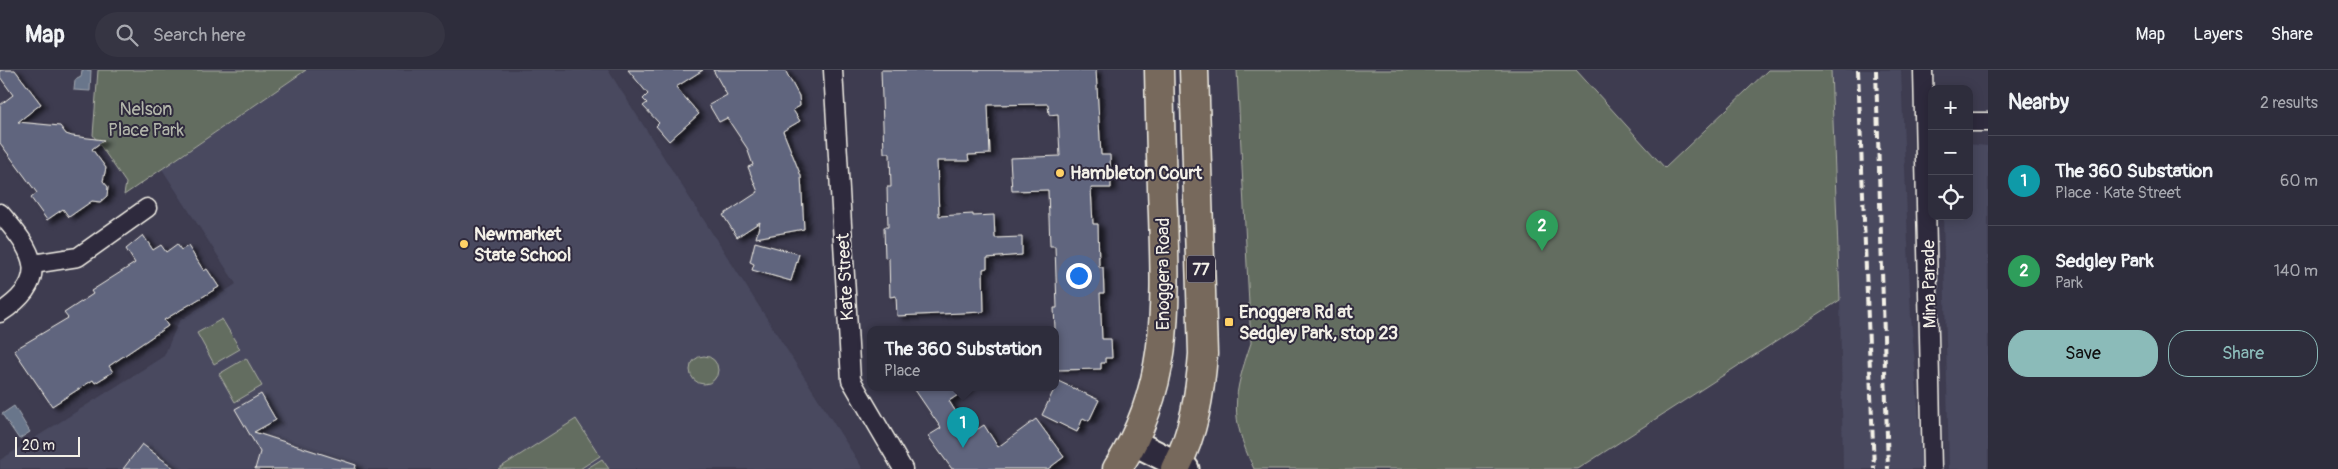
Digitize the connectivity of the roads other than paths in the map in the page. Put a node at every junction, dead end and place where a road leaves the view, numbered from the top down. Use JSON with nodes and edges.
{"nodes":[{"id":1,"x":832,"y":70,"type":"edge"},
{"id":2,"x":1159,"y":70,"type":"edge"},
{"id":3,"x":1194,"y":70,"type":"edge"},
{"id":4,"x":1924,"y":70,"type":"edge"},
{"id":5,"x":1928,"y":111,"type":"edge"},
{"id":6,"x":1973,"y":122,"type":"edge"},
{"id":7,"x":1988,"y":122,"type":"edge"},
{"id":8,"x":1929,"y":130,"type":"edge"},
{"id":9,"x":147,"y":208,"type":"dead end"},
{"id":10,"x":0,"y":212,"type":"edge"},
{"id":11,"x":33,"y":264,"type":"junction"},
{"id":12,"x":0,"y":314,"type":"edge"},
{"id":13,"x":1133,"y":442,"type":"junction"},
{"id":14,"x":1180,"y":468,"type":"edge"},
{"id":15,"x":903,"y":469,"type":"edge"},
{"id":16,"x":1117,"y":469,"type":"edge"},
{"id":17,"x":1932,"y":469,"type":"edge"}],
"edges":[{"from":1,"to":15,"type":"street","name":"Kate Street"},
{"from":2,"to":13,"type":"main road","name":"Enoggera Road","number":"77"},
{"from":3,"to":14,"type":"main road","name":"Enoggera Road","number":"77"},
{"from":4,"to":5,"type":"street","name":"Mina Parade"},
{"from":6,"to":7,"type":"street"},
{"from":8,"to":17,"type":"street","name":"Mina Parade"},
{"from":9,"to":11,"type":"street"},
{"from":10,"to":11,"type":"street"},
{"from":11,"to":12,"type":"street"},
{"from":13,"to":14,"type":"street"},
{"from":13,"to":16,"type":"main road","name":"Enoggera Road","number":"77"}]}
